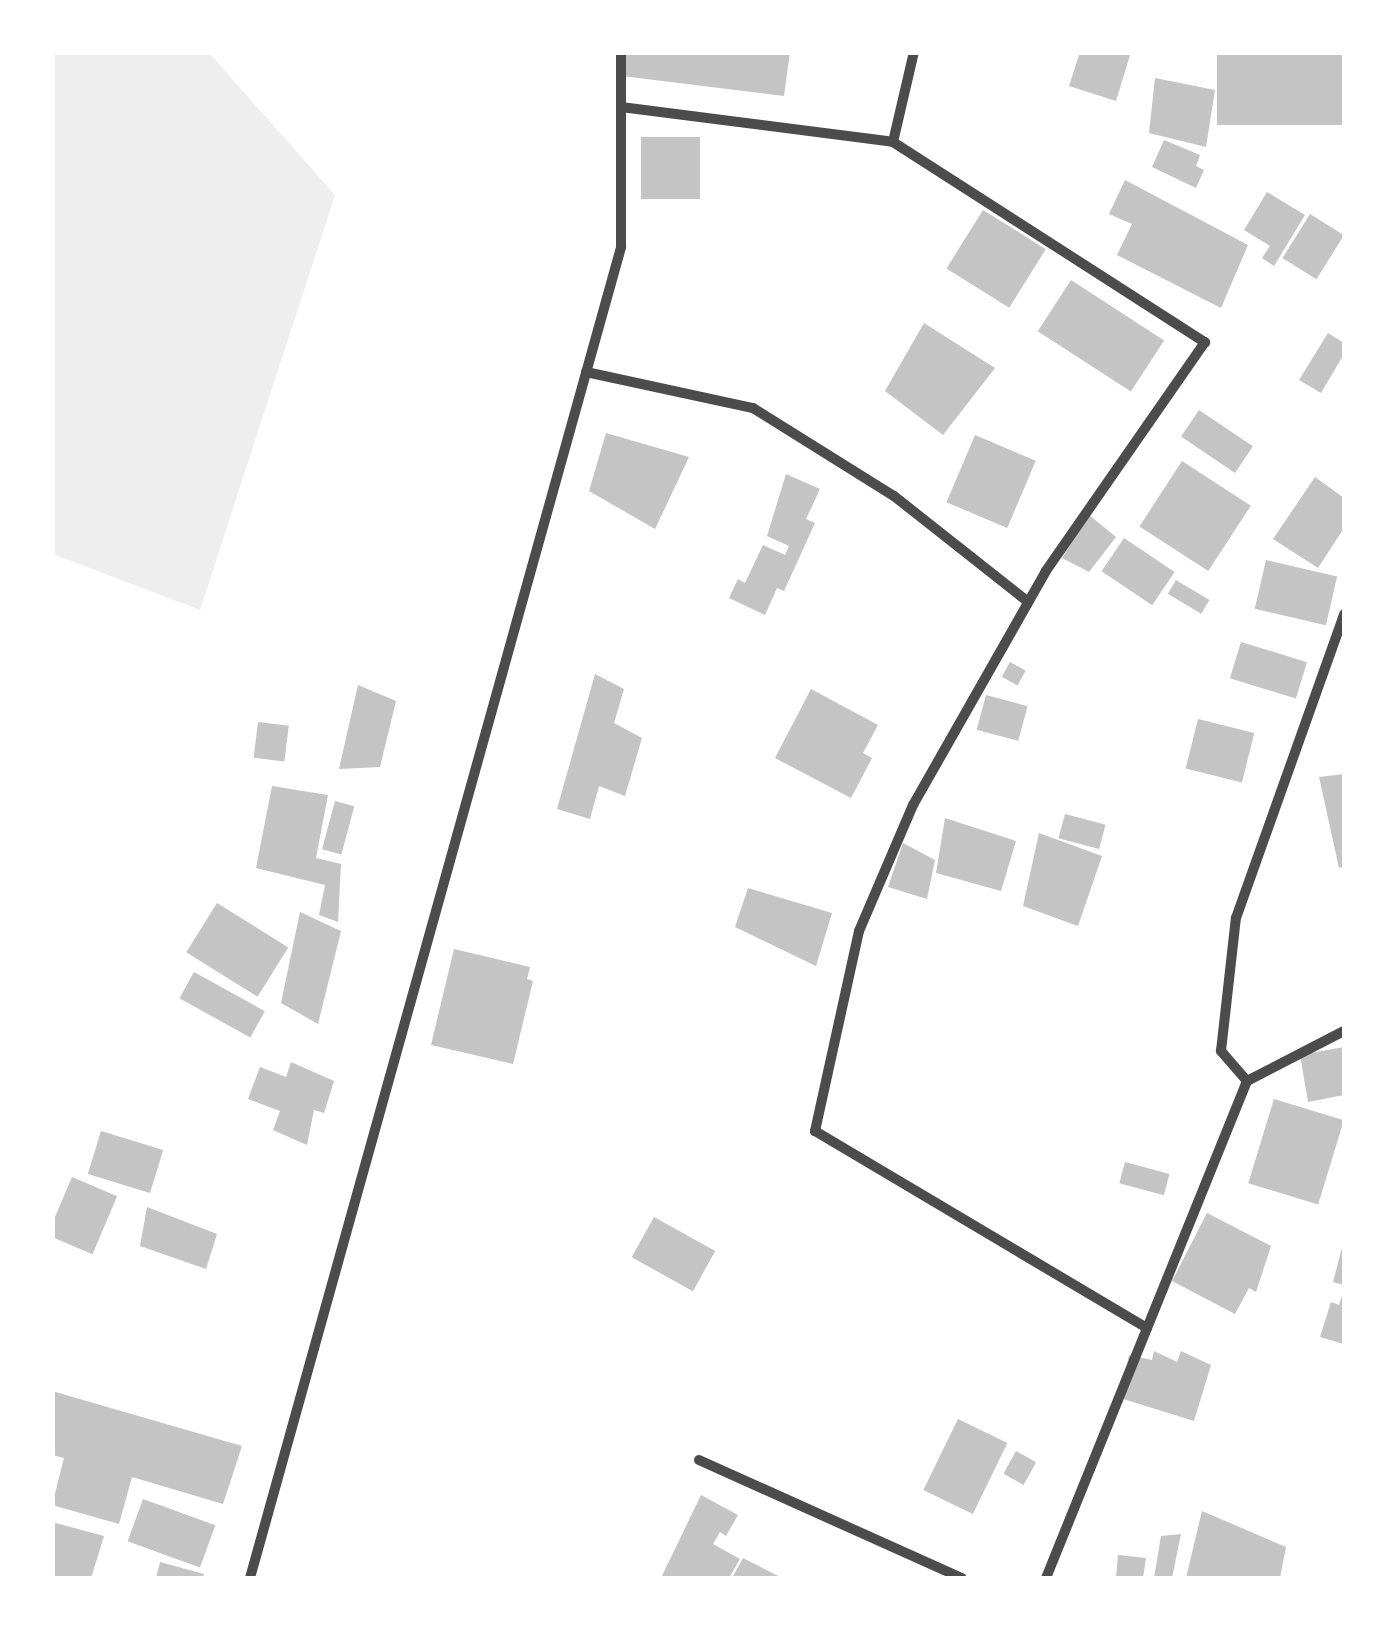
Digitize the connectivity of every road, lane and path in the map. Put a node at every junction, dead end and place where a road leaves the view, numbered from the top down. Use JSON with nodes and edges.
{"nodes":[{"id":1,"x":621,"y":52,"type":"edge"},
{"id":2,"x":914,"y":52,"type":"edge"},
{"id":3,"x":621,"y":108,"type":"junction"},
{"id":4,"x":893,"y":142,"type":"junction"},
{"id":5,"x":586,"y":372,"type":"junction"},
{"id":6,"x":1028,"y":602,"type":"junction"},
{"id":7,"x":1344,"y":614,"type":"edge"},
{"id":8,"x":1344,"y":1031,"type":"edge"},
{"id":9,"x":1247,"y":1081,"type":"junction"},
{"id":10,"x":1147,"y":1328,"type":"junction"},
{"id":11,"x":699,"y":1460,"type":"dead end"},
{"id":12,"x":250,"y":1578,"type":"edge"},
{"id":13,"x":962,"y":1578,"type":"edge"},
{"id":14,"x":1046,"y":1578,"type":"edge"}],
"edges":[{"from":1,"to":3,"type":"street"},
{"from":2,"to":4,"type":"street"},
{"from":3,"to":4,"type":"street"},
{"from":3,"to":5,"type":"street"},
{"from":4,"to":6,"type":"street"},
{"from":5,"to":6,"type":"street"},
{"from":5,"to":12,"type":"street"},
{"from":6,"to":10,"type":"street"},
{"from":7,"to":9,"type":"street"},
{"from":8,"to":9,"type":"street"},
{"from":9,"to":10,"type":"street"},
{"from":10,"to":14,"type":"street"},
{"from":11,"to":13,"type":"street"}]}
